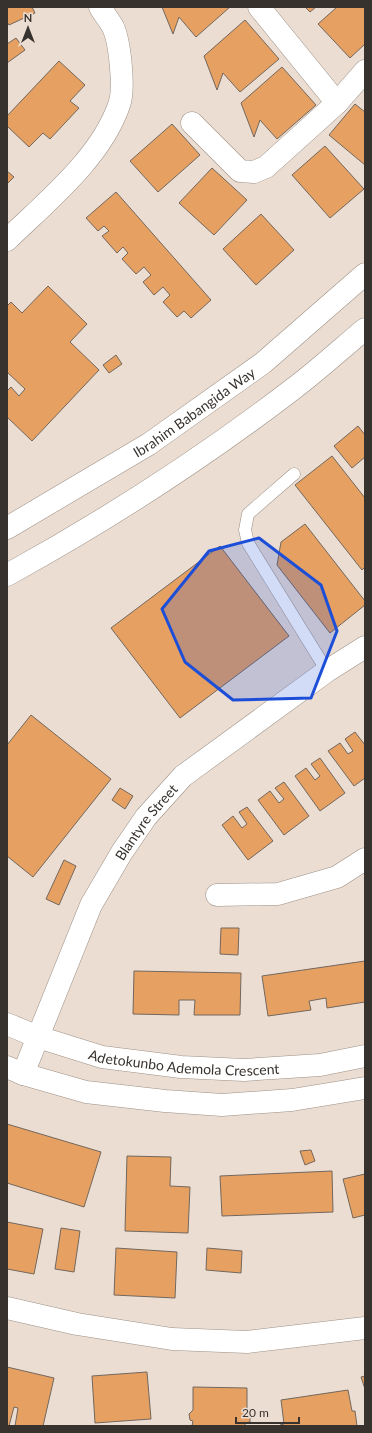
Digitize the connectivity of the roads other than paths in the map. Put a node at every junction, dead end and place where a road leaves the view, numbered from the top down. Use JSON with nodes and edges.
{"nodes":[{"id":1,"x":100,"y":7,"type":"edge"},
{"id":2,"x":260,"y":7,"type":"edge"},
{"id":3,"x":365,"y":72,"type":"edge"},
{"id":4,"x":337,"y":103,"type":"junction"},
{"id":5,"x":192,"y":123,"type":"dead end"},
{"id":6,"x":7,"y":240,"type":"edge"},
{"id":7,"x":365,"y":274,"type":"edge"},
{"id":8,"x":365,"y":329,"type":"edge"},
{"id":9,"x":294,"y":474,"type":"dead end"},
{"id":10,"x":7,"y":528,"type":"edge"},
{"id":11,"x":7,"y":575,"type":"edge"},
{"id":12,"x":365,"y":647,"type":"edge"},
{"id":13,"x":327,"y":671,"type":"junction"},
{"id":14,"x":365,"y":859,"type":"edge"},
{"id":15,"x":217,"y":894,"type":"dead end"},
{"id":16,"x":7,"y":1024,"type":"edge"},
{"id":17,"x":38,"y":1037,"type":"junction"},
{"id":18,"x":365,"y":1056,"type":"edge"},
{"id":19,"x":15,"y":1071,"type":"edge"},
{"id":20,"x":365,"y":1088,"type":"edge"},
{"id":21,"x":7,"y":1308,"type":"edge"},
{"id":22,"x":365,"y":1328,"type":"edge"}],
"edges":[{"from":1,"to":6,"type":"street"},
{"from":2,"to":4,"type":"street"},
{"from":3,"to":4,"type":"street"},
{"from":4,"to":5,"type":"street"},
{"from":7,"to":10,"type":"street","name":"Ibrahim Babangida Way"},
{"from":8,"to":11,"type":"street"},
{"from":9,"to":13,"type":"lane"},
{"from":12,"to":13,"type":"street","name":"Blantyre Street"},
{"from":13,"to":17,"type":"street","name":"Blantyre Street"},
{"from":14,"to":15,"type":"street"},
{"from":16,"to":17,"type":"street","name":"Adetokunbo Ademola Crescent"},
{"from":17,"to":18,"type":"street","name":"Adetokunbo Ademola Crescent"},
{"from":17,"to":19,"type":"street","name":"Blantyre Street"},
{"from":19,"to":20,"type":"street"},
{"from":21,"to":22,"type":"street"}]}
